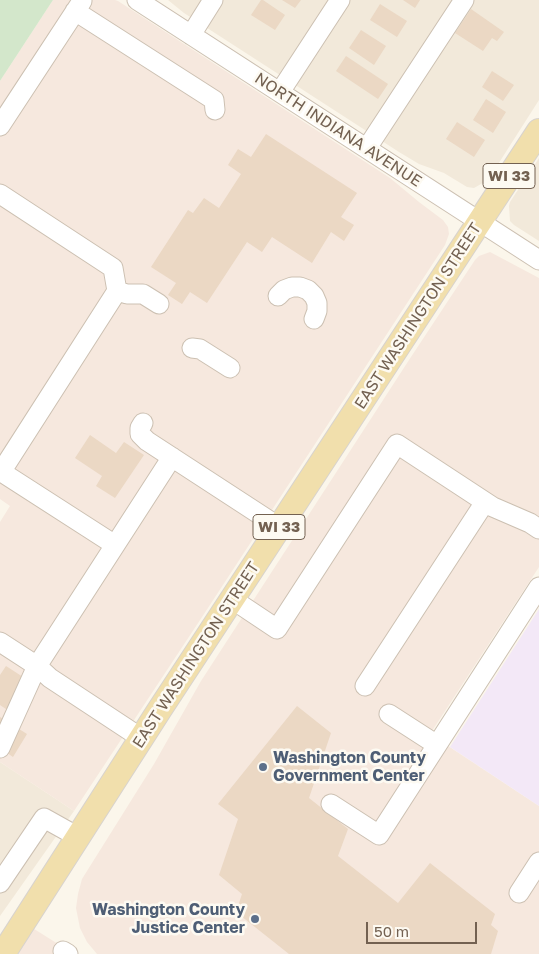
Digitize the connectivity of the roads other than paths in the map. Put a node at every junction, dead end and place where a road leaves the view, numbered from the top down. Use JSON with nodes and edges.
{"nodes":[{"id":1,"x":137,"y":0,"type":"edge"},
{"id":2,"x":213,"y":0,"type":"edge"},
{"id":3,"x":340,"y":0,"type":"edge"},
{"id":4,"x":464,"y":0,"type":"edge"},
{"id":5,"x":79,"y":5,"type":"edge"},
{"id":6,"x":191,"y":35,"type":"junction"},
{"id":7,"x":280,"y":92,"type":"junction"},
{"id":8,"x":215,"y":110,"type":"dead end"},
{"id":9,"x":0,"y":126,"type":"edge"},
{"id":10,"x":539,"y":131,"type":"edge"},
{"id":11,"x":367,"y":148,"type":"junction"},
{"id":12,"x":0,"y":194,"type":"edge"},
{"id":13,"x":480,"y":222,"type":"junction"},
{"id":14,"x":539,"y":260,"type":"edge"},
{"id":15,"x":118,"y":292,"type":"junction"},
{"id":16,"x":278,"y":296,"type":"dead end"},
{"id":17,"x":159,"y":304,"type":"dead end"},
{"id":18,"x":314,"y":319,"type":"dead end"},
{"id":19,"x":192,"y":348,"type":"dead end"},
{"id":20,"x":230,"y":368,"type":"dead end"},
{"id":21,"x":143,"y":423,"type":"dead end"},
{"id":22,"x":172,"y":457,"type":"junction"},
{"id":23,"x":0,"y":472,"type":"edge"},
{"id":24,"x":485,"y":502,"type":"junction"},
{"id":25,"x":280,"y":527,"type":"junction"},
{"id":26,"x":539,"y":528,"type":"edge"},
{"id":27,"x":115,"y":545,"type":"junction"},
{"id":28,"x":539,"y":587,"type":"edge"},
{"id":29,"x":232,"y":599,"type":"junction"},
{"id":30,"x":0,"y":642,"type":"edge"},
{"id":31,"x":37,"y":666,"type":"junction"},
{"id":32,"x":365,"y":686,"type":"dead end"},
{"id":33,"x":389,"y":714,"type":"dead end"},
{"id":34,"x":141,"y":738,"type":"junction"},
{"id":35,"x":442,"y":738,"type":"junction"},
{"id":36,"x":0,"y":748,"type":"edge"},
{"id":37,"x":331,"y":804,"type":"dead end"},
{"id":38,"x":78,"y":837,"type":"junction"},
{"id":39,"x":539,"y":862,"type":"edge"},
{"id":40,"x":0,"y":883,"type":"edge"},
{"id":41,"x":519,"y":893,"type":"dead end"},
{"id":42,"x":2,"y":954,"type":"edge"}],
"edges":[{"from":1,"to":6,"type":"street","name":"NORTH INDIANA AVENUE"},
{"from":2,"to":6,"type":"street"},
{"from":3,"to":7,"type":"street"},
{"from":4,"to":11,"type":"street"},
{"from":5,"to":8,"type":"street"},
{"from":5,"to":9,"type":"street"},
{"from":6,"to":7,"type":"street","name":"NORTH INDIANA AVENUE"},
{"from":7,"to":11,"type":"street","name":"NORTH INDIANA AVENUE"},
{"from":10,"to":13,"type":"main road","name":"EAST WASHINGTON STREET","number":"WI 33"},
{"from":11,"to":13,"type":"street","name":"NORTH INDIANA AVENUE"},
{"from":12,"to":15,"type":"street"},
{"from":13,"to":14,"type":"street","name":"NORTH INDIANA AVENUE"},
{"from":13,"to":25,"type":"main road","name":"EAST WASHINGTON STREET","number":"WI 33"},
{"from":15,"to":17,"type":"street"},
{"from":15,"to":23,"type":"street"},
{"from":16,"to":18,"type":"street"},
{"from":19,"to":20,"type":"street"},
{"from":21,"to":22,"type":"street"},
{"from":22,"to":25,"type":"street"},
{"from":22,"to":27,"type":"street"},
{"from":23,"to":27,"type":"street"},
{"from":24,"to":26,"type":"street"},
{"from":24,"to":29,"type":"street"},
{"from":24,"to":32,"type":"street"},
{"from":25,"to":29,"type":"main road","name":"EAST WASHINGTON STREET","number":"WI 33"},
{"from":27,"to":31,"type":"street"},
{"from":28,"to":35,"type":"street"},
{"from":29,"to":34,"type":"main road","name":"EAST WASHINGTON STREET","number":"WI 33"},
{"from":30,"to":31,"type":"street"},
{"from":31,"to":34,"type":"street"},
{"from":31,"to":36,"type":"street"},
{"from":33,"to":35,"type":"street"},
{"from":34,"to":38,"type":"main road","name":"EAST WASHINGTON STREET","number":"WI 33"},
{"from":35,"to":37,"type":"street"},
{"from":38,"to":40,"type":"street"},
{"from":38,"to":42,"type":"main road","name":"EAST WASHINGTON STREET","number":"WI 33"},
{"from":39,"to":41,"type":"street"}]}
